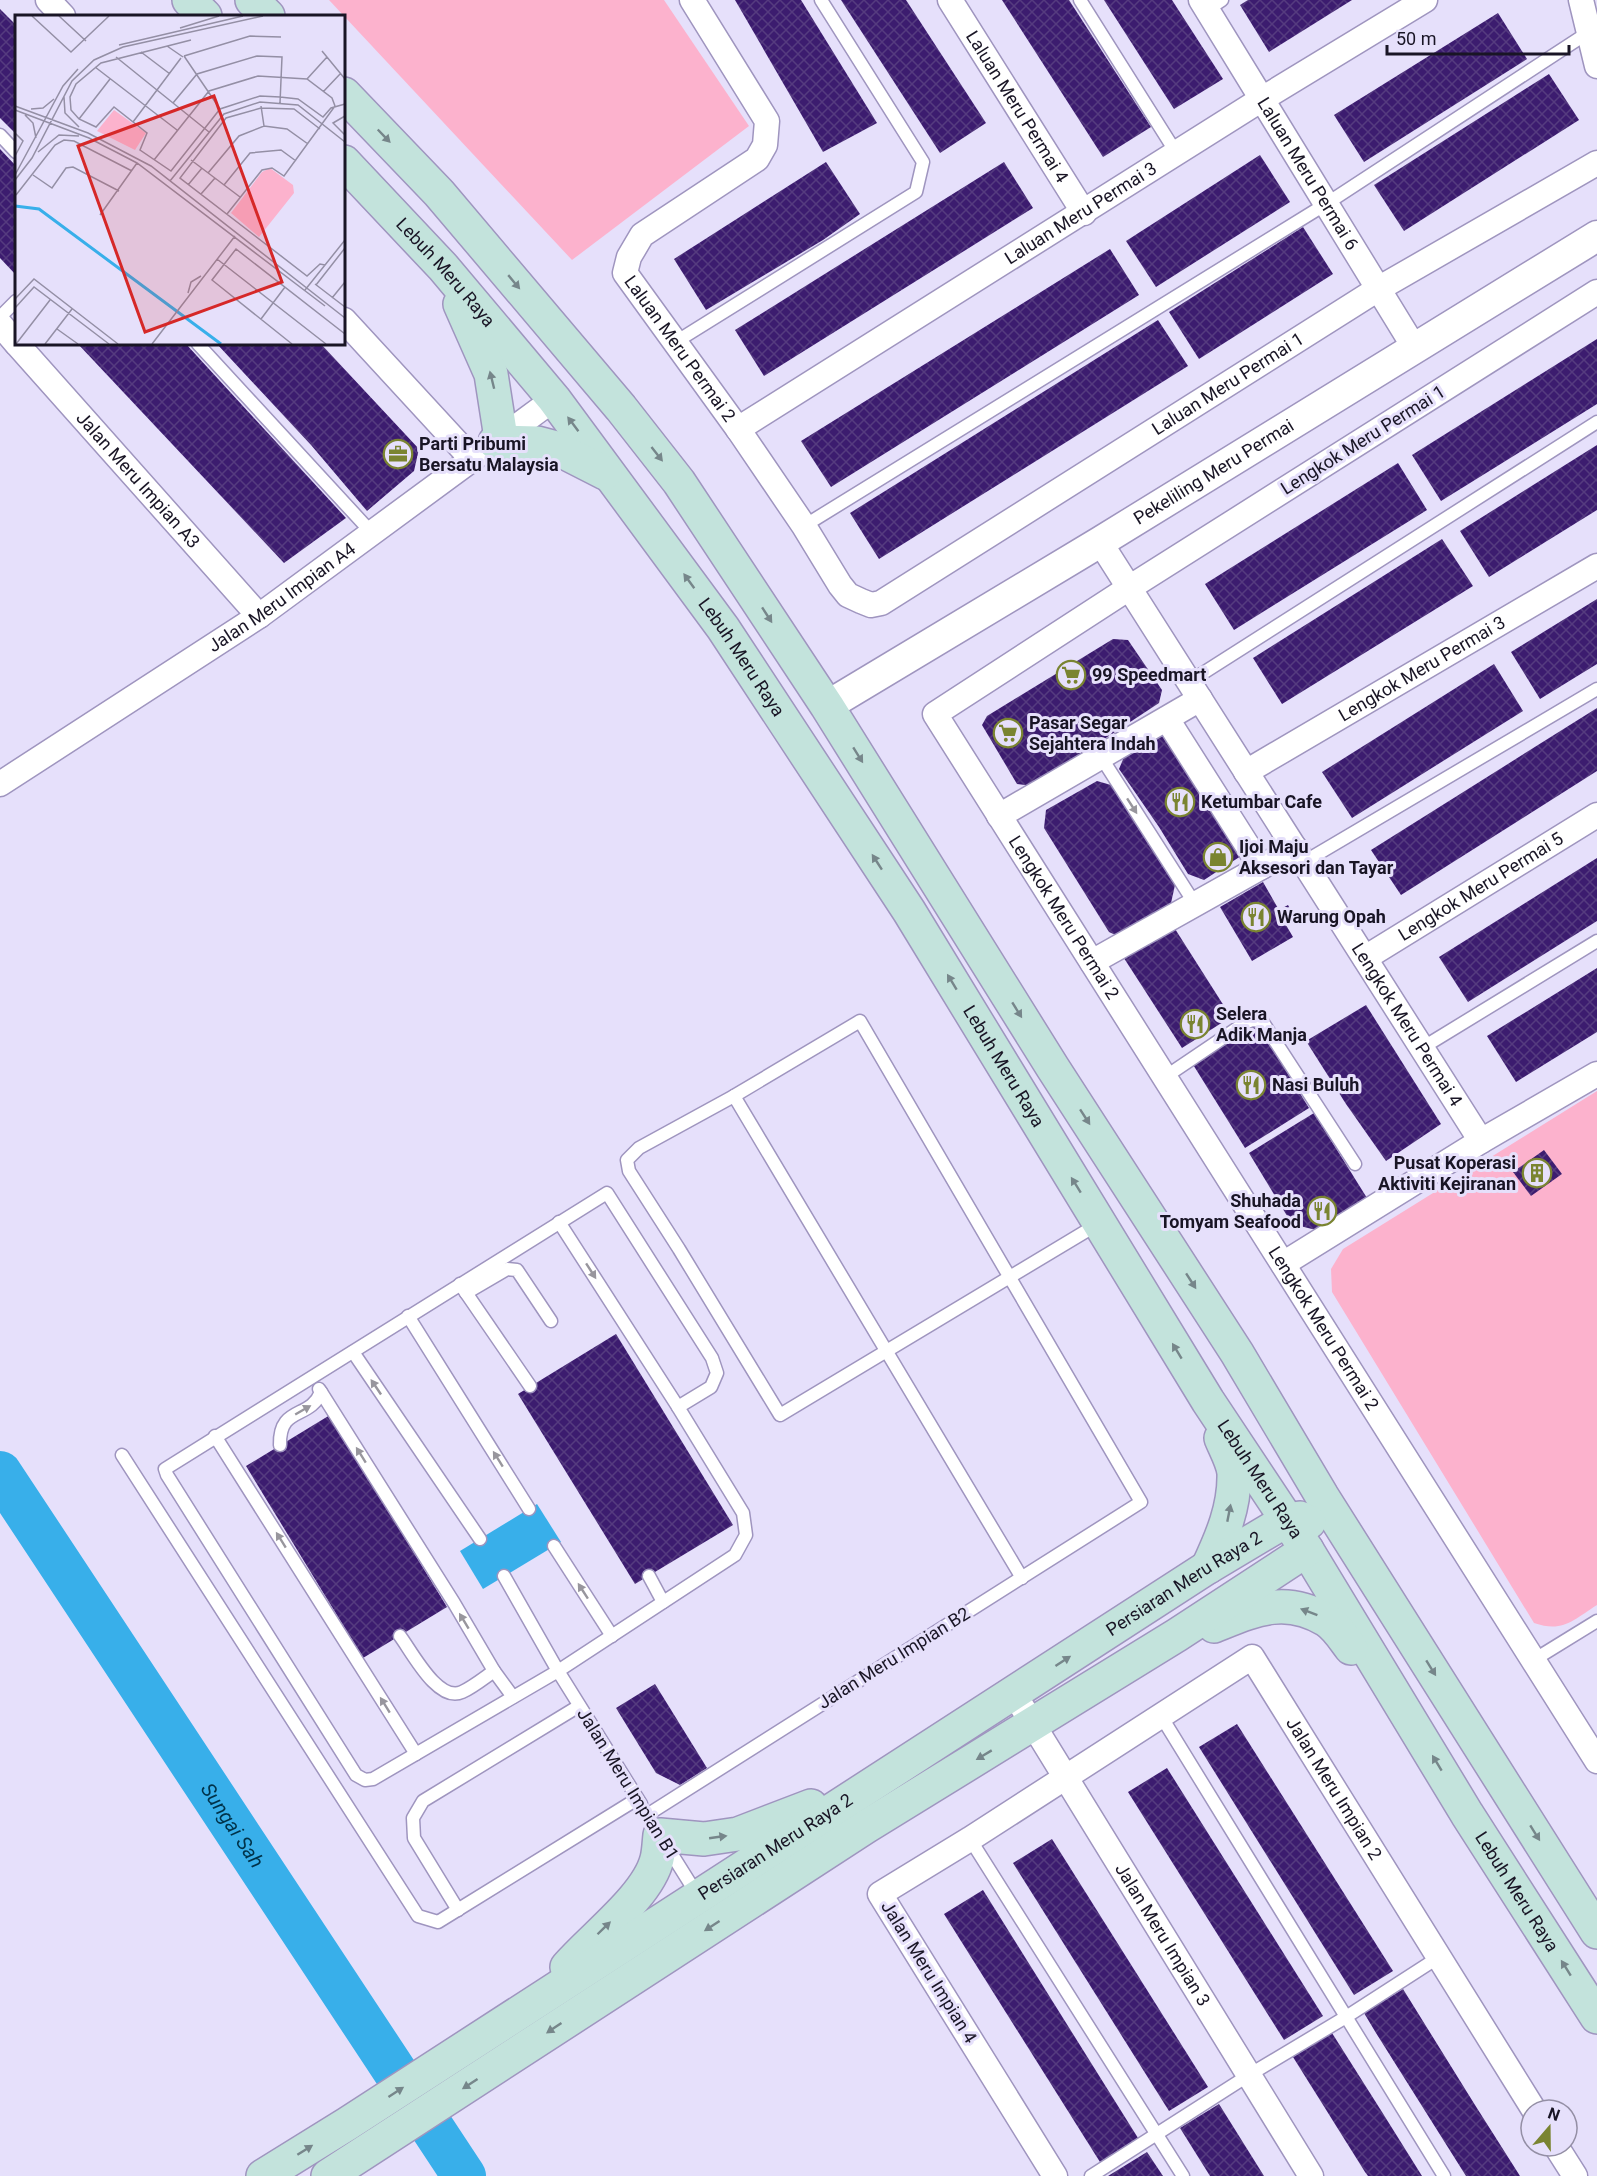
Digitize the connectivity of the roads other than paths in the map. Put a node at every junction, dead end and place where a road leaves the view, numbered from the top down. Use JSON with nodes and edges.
{"nodes":[{"id":1,"x":48,"y":0,"type":"edge"},
{"id":2,"x":189,"y":0,"type":"edge"},
{"id":3,"x":252,"y":0,"type":"edge"},
{"id":4,"x":692,"y":0,"type":"edge"},
{"id":5,"x":821,"y":0,"type":"edge"},
{"id":6,"x":950,"y":0,"type":"edge"},
{"id":7,"x":1080,"y":0,"type":"edge"},
{"id":8,"x":1425,"y":0,"type":"edge"},
{"id":9,"x":1581,"y":0,"type":"edge"},
{"id":10,"x":1210,"y":3,"type":"edge"},
{"id":11,"x":62,"y":15,"type":"edge"},
{"id":12,"x":204,"y":15,"type":"edge"},
{"id":13,"x":267,"y":15,"type":"edge"},
{"id":14,"x":1593,"y":32,"type":"edge"},
{"id":15,"x":1597,"y":66,"type":"edge"},
{"id":16,"x":345,"y":95,"type":"edge"},
{"id":17,"x":1262,"y":99,"type":"junction"},
{"id":18,"x":0,"y":135,"type":"edge"},
{"id":19,"x":15,"y":151,"type":"edge"},
{"id":20,"x":1177,"y":154,"type":"junction"},
{"id":21,"x":345,"y":163,"type":"edge"},
{"id":22,"x":1597,"y":163,"type":"edge"},
{"id":23,"x":1326,"y":204,"type":"junction"},
{"id":24,"x":1084,"y":213,"type":"junction"},
{"id":25,"x":1597,"y":236,"type":"edge"},
{"id":26,"x":443,"y":267,"type":"junction"},
{"id":27,"x":1378,"y":289,"type":"junction"},
{"id":28,"x":1597,"y":292,"type":"edge"},
{"id":29,"x":15,"y":302,"type":"edge"},
{"id":30,"x":0,"y":317,"type":"edge"},
{"id":31,"x":345,"y":321,"type":"edge"},
{"id":32,"x":0,"y":324,"type":"edge"},
{"id":33,"x":15,"y":341,"type":"edge"},
{"id":34,"x":674,"y":343,"type":"junction"},
{"id":35,"x":19,"y":345,"type":"edge"},
{"id":36,"x":199,"y":345,"type":"edge"},
{"id":37,"x":1414,"y":347,"type":"junction"},
{"id":38,"x":554,"y":399,"type":"junction"},
{"id":39,"x":1597,"y":422,"type":"edge"},
{"id":40,"x":738,"y":429,"type":"junction"},
{"id":41,"x":489,"y":446,"type":"junction"},
{"id":42,"x":612,"y":476,"type":"junction"},
{"id":43,"x":804,"y":526,"type":"junction"},
{"id":44,"x":372,"y":533,"type":"junction"},
{"id":45,"x":1100,"y":543,"type":"junction"},
{"id":46,"x":1597,"y":566,"type":"edge"},
{"id":47,"x":1129,"y":588,"type":"junction"},
{"id":48,"x":861,"y":601,"type":"joint"},
{"id":49,"x":259,"y":616,"type":"junction"},
{"id":50,"x":1597,"y":689,"type":"edge"},
{"id":51,"x":1195,"y":691,"type":"junction"},
{"id":52,"x":826,"y":706,"type":"junction"},
{"id":53,"x":1167,"y":719,"type":"junction"},
{"id":54,"x":1101,"y":757,"type":"junction"},
{"id":55,"x":1246,"y":772,"type":"junction"},
{"id":56,"x":0,"y":784,"type":"edge"},
{"id":57,"x":1597,"y":815,"type":"edge"},
{"id":58,"x":999,"y":816,"type":"junction"},
{"id":59,"x":1299,"y":855,"type":"junction"},
{"id":60,"x":1261,"y":867,"type":"junction"},
{"id":61,"x":1195,"y":904,"type":"junction"},
{"id":62,"x":1597,"y":941,"type":"edge"},
{"id":63,"x":1365,"y":957,"type":"junction"},
{"id":64,"x":1092,"y":962,"type":"junction"},
{"id":65,"x":1422,"y":1048,"type":"junction"},
{"id":66,"x":1597,"y":1074,"type":"edge"},
{"id":67,"x":1165,"y":1077,"type":"junction"},
{"id":68,"x":734,"y":1096,"type":"junction"},
{"id":69,"x":1481,"y":1141,"type":"junction"},
{"id":70,"x":1355,"y":1164,"type":"dead end"},
{"id":71,"x":559,"y":1222,"type":"junction"},
{"id":72,"x":1099,"y":1223,"type":"junction"},
{"id":73,"x":1283,"y":1264,"type":"junction"},
{"id":74,"x":1010,"y":1277,"type":"junction"},
{"id":75,"x":463,"y":1289,"type":"junction"},
{"id":76,"x":408,"y":1316,"type":"junction"},
{"id":77,"x":551,"y":1321,"type":"dead end"},
{"id":78,"x":887,"y":1350,"type":"junction"},
{"id":79,"x":353,"y":1352,"type":"junction"},
{"id":80,"x":1237,"y":1353,"type":"junction"},
{"id":81,"x":313,"y":1375,"type":"junction"},
{"id":82,"x":530,"y":1386,"type":"dead end"},
{"id":83,"x":321,"y":1392,"type":"junction"},
{"id":84,"x":1208,"y":1401,"type":"junction"},
{"id":85,"x":678,"y":1407,"type":"junction"},
{"id":86,"x":215,"y":1436,"type":"junction"},
{"id":87,"x":280,"y":1445,"type":"dead end"},
{"id":88,"x":122,"y":1455,"type":"dead end"},
{"id":89,"x":530,"y":1509,"type":"dead end"},
{"id":90,"x":1303,"y":1531,"type":"junction"},
{"id":91,"x":480,"y":1539,"type":"dead end"},
{"id":92,"x":554,"y":1546,"type":"dead end"},
{"id":93,"x":1208,"y":1567,"type":"junction"},
{"id":94,"x":504,"y":1576,"type":"dead end"},
{"id":95,"x":649,"y":1576,"type":"dead end"},
{"id":96,"x":1022,"y":1578,"type":"junction"},
{"id":97,"x":663,"y":1602,"type":"junction"},
{"id":98,"x":1400,"y":1618,"type":"junction"},
{"id":99,"x":1597,"y":1621,"type":"edge"},
{"id":100,"x":400,"y":1635,"type":"dead end"},
{"id":101,"x":612,"y":1636,"type":"junction"},
{"id":102,"x":1171,"y":1638,"type":"junction"},
{"id":103,"x":1532,"y":1661,"type":"junction"},
{"id":104,"x":494,"y":1671,"type":"junction"},
{"id":105,"x":558,"y":1671,"type":"junction"},
{"id":106,"x":1013,"y":1692,"type":"junction"},
{"id":107,"x":513,"y":1697,"type":"junction"},
{"id":108,"x":579,"y":1706,"type":"junction"},
{"id":109,"x":1407,"y":1713,"type":"junction"},
{"id":110,"x":1161,"y":1716,"type":"junction"},
{"id":111,"x":1034,"y":1725,"type":"junction"},
{"id":112,"x":416,"y":1754,"type":"junction"},
{"id":113,"x":1597,"y":1761,"type":"edge"},
{"id":114,"x":898,"y":1767,"type":"junction"},
{"id":115,"x":1066,"y":1777,"type":"junction"},
{"id":116,"x":637,"y":1799,"type":"junction"},
{"id":117,"x":653,"y":1825,"type":"junction"},
{"id":118,"x":867,"y":1826,"type":"junction"},
{"id":119,"x":970,"y":1839,"type":"junction"},
{"id":120,"x":698,"y":1896,"type":"junction"},
{"id":121,"x":459,"y":1910,"type":"junction"},
{"id":122,"x":1597,"y":1932,"type":"edge"},
{"id":123,"x":1439,"y":1957,"type":"junction"},
{"id":124,"x":536,"y":2001,"type":"junction"},
{"id":125,"x":590,"y":2005,"type":"junction"},
{"id":126,"x":1346,"y":2017,"type":"junction"},
{"id":127,"x":1597,"y":2017,"type":"edge"},
{"id":128,"x":1249,"y":2075,"type":"junction"},
{"id":129,"x":1527,"y":2098,"type":"edge"},
{"id":130,"x":1156,"y":2135,"type":"junction"},
{"id":131,"x":1564,"y":2158,"type":"edge"},
{"id":132,"x":263,"y":2176,"type":"edge"},
{"id":133,"x":328,"y":2176,"type":"edge"},
{"id":134,"x":1055,"y":2176,"type":"edge"},
{"id":135,"x":1091,"y":2176,"type":"edge"},
{"id":136,"x":1183,"y":2176,"type":"edge"},
{"id":137,"x":1311,"y":2176,"type":"edge"},
{"id":138,"x":1444,"y":2176,"type":"edge"},
{"id":139,"x":1575,"y":2176,"type":"edge"}],
"edges":[{"from":1,"to":11,"type":"street"},
{"from":2,"to":12,"type":"main road"},
{"from":3,"to":13,"type":"main road"},
{"from":4,"to":34,"type":"street","name":"Laluan Meru Permai 2"},
{"from":5,"to":34,"type":"lane"},
{"from":6,"to":24,"type":"street","name":"Laluan Meru Permai 4"},
{"from":7,"to":20,"type":"lane"},
{"from":8,"to":17,"type":"street","name":"Laluan Meru Permai 3"},
{"from":9,"to":14,"type":"street"},
{"from":10,"to":17,"type":"street","name":"Laluan Meru Permai 6"},
{"from":14,"to":15,"type":"street"},
{"from":14,"to":23,"type":"lane"},
{"from":16,"to":52,"type":"main road","one_way":true},
{"from":17,"to":20,"type":"street","name":"Laluan Meru Permai 3"},
{"from":17,"to":23,"type":"street","name":"Laluan Meru Permai 6"},
{"from":18,"to":19,"type":"lane"},
{"from":20,"to":24,"type":"street","name":"Laluan Meru Permai 3"},
{"from":21,"to":26,"type":"main road","name":"Lebuh Meru Raya"},
{"from":22,"to":27,"type":"street","name":"Laluan Meru Permai 1"},
{"from":23,"to":27,"type":"street","name":"Laluan Meru Permai 6"},
{"from":23,"to":43,"type":"lane"},
{"from":24,"to":40,"type":"street","name":"Laluan Meru Permai 3"},
{"from":25,"to":37,"type":"street","name":"Pekeliling Meru Permai"},
{"from":26,"to":38,"type":"main road","name":"Lebuh Meru Raya"},
{"from":41,"to":26,"type":"main road","one_way":true},
{"from":27,"to":37,"type":"street","name":"Laluan Meru Permai 6"},
{"from":27,"to":48,"type":"street","name":"Laluan Meru Permai 1"},
{"from":28,"to":47,"type":"street","name":"Lengkok Meru Permai 1"},
{"from":29,"to":30,"type":"lane"},
{"from":31,"to":41,"type":"street"},
{"from":32,"to":33,"type":"street","name":"Jalan Meru Impian A3"},
{"from":34,"to":40,"type":"street","name":"Laluan Meru Permai 2"},
{"from":35,"to":49,"type":"street","name":"Jalan Meru Impian A3"},
{"from":36,"to":44,"type":"lane"},
{"from":37,"to":45,"type":"street","name":"Pekeliling Meru Permai"},
{"from":38,"to":41,"type":"street","name":"Jalan Meru Impian A4"},
{"from":42,"to":38,"type":"main road","name":"Lebuh Meru Raya","one_way":true},
{"from":39,"to":51,"type":"lane"},
{"from":40,"to":43,"type":"street","name":"Laluan Meru Permai 2"},
{"from":41,"to":42,"type":"main road"},
{"from":41,"to":44,"type":"street","name":"Jalan Meru Impian A4"},
{"from":72,"to":42,"type":"main road","name":"Lebuh Meru Raya","one_way":true},
{"from":43,"to":48,"type":"street","name":"Laluan Meru Permai 2"},
{"from":44,"to":49,"type":"street","name":"Jalan Meru Impian A4"},
{"from":45,"to":47,"type":"street","name":"Lengkok Meru Permai 4"},
{"from":45,"to":52,"type":"street","name":"Pekeliling Meru Permai"},
{"from":46,"to":55,"type":"street","name":"Lengkok Meru Permai 3"},
{"from":47,"to":51,"type":"street","name":"Lengkok Meru Permai 4"},
{"from":47,"to":58,"type":"street","name":"Lengkok Meru Permai 2"},
{"from":49,"to":56,"type":"street","name":"Jalan Meru Impian A4"},
{"from":50,"to":59,"type":"lane"},
{"from":51,"to":53,"type":"street"},
{"from":51,"to":55,"type":"street","name":"Lengkok Meru Permai 4"},
{"from":52,"to":80,"type":"main road","one_way":true},
{"from":53,"to":54,"type":"street"},
{"from":53,"to":60,"type":"street"},
{"from":54,"to":58,"type":"street"},
{"from":54,"to":61,"type":"lane","one_way":true},
{"from":55,"to":59,"type":"street","name":"Lengkok Meru Permai 4"},
{"from":57,"to":63,"type":"street","name":"Lengkok Meru Permai 5"},
{"from":58,"to":64,"type":"street","name":"Lengkok Meru Permai 2"},
{"from":59,"to":60,"type":"street"},
{"from":59,"to":63,"type":"street","name":"Lengkok Meru Permai 4"},
{"from":60,"to":61,"type":"street"},
{"from":61,"to":64,"type":"street"},
{"from":62,"to":65,"type":"lane"},
{"from":63,"to":65,"type":"street","name":"Lengkok Meru Permai 4"},
{"from":64,"to":67,"type":"street","name":"Lengkok Meru Permai 2"},
{"from":65,"to":69,"type":"street","name":"Lengkok Meru Permai 4"},
{"from":66,"to":69,"type":"street"},
{"from":67,"to":70,"type":"lane"},
{"from":67,"to":73,"type":"street","name":"Lengkok Meru Permai 2"},
{"from":68,"to":74,"type":"lane"},
{"from":68,"to":78,"type":"lane"},
{"from":68,"to":78,"type":"lane"},
{"from":69,"to":73,"type":"street"},
{"from":71,"to":75,"type":"lane"},
{"from":71,"to":85,"type":"lane","one_way":true},
{"from":71,"to":85,"type":"lane"},
{"from":72,"to":74,"type":"lane"},
{"from":84,"to":72,"type":"main road","name":"Lebuh Meru Raya","one_way":true},
{"from":73,"to":103,"type":"street","name":"Lengkok Meru Permai 2"},
{"from":74,"to":78,"type":"lane"},
{"from":74,"to":96,"type":"lane","name":"Jalan Meru Impian B2"},
{"from":75,"to":76,"type":"lane"},
{"from":75,"to":77,"type":"lane"},
{"from":75,"to":82,"type":"lane"},
{"from":76,"to":79,"type":"lane"},
{"from":89,"to":76,"type":"lane","one_way":true},
{"from":78,"to":96,"type":"lane"},
{"from":79,"to":81,"type":"lane"},
{"from":91,"to":79,"type":"lane","one_way":true},
{"from":80,"to":90,"type":"main road"},
{"from":80,"to":98,"type":"main road"},
{"from":81,"to":83,"type":"lane"},
{"from":81,"to":86,"type":"lane"},
{"from":87,"to":83,"type":"lane","one_way":true},
{"from":104,"to":83,"type":"lane","one_way":true},
{"from":84,"to":90,"type":"main road","name":"Lebuh Meru Raya"},
{"from":93,"to":84,"type":"main road","one_way":true},
{"from":85,"to":97,"type":"lane"},
{"from":112,"to":86,"type":"lane","one_way":true},
{"from":86,"to":112,"type":"lane"},
{"from":88,"to":121,"type":"lane"},
{"from":90,"to":93,"type":"main road","name":"Persiaran Meru Raya 2"},
{"from":90,"to":98,"type":"main road"},
{"from":90,"to":102,"type":"main road","name":"Persiaran Meru Raya 2"},
{"from":90,"to":109,"type":"main road","name":"Lebuh Meru Raya"},
{"from":101,"to":92,"type":"lane","one_way":true},
{"from":106,"to":93,"type":"main road","name":"Persiaran Meru Raya 2","one_way":true},
{"from":94,"to":105,"type":"lane","name":"Jalan Meru Impian B1"},
{"from":95,"to":97,"type":"lane"},
{"from":96,"to":117,"type":"lane","name":"Jalan Meru Impian B2"},
{"from":97,"to":101,"type":"lane"},
{"from":98,"to":122,"type":"main road","one_way":true},
{"from":99,"to":103,"type":"lane"},
{"from":100,"to":104,"type":"lane"},
{"from":101,"to":105,"type":"lane"},
{"from":109,"to":102,"type":"main road","one_way":true},
{"from":102,"to":111,"type":"main road","name":"Persiaran Meru Raya 2"},
{"from":103,"to":113,"type":"street","name":"Lengkok Meru Permai 2"},
{"from":104,"to":107,"type":"lane"},
{"from":105,"to":107,"type":"lane"},
{"from":105,"to":108,"type":"lane","name":"Jalan Meru Impian B1"},
{"from":106,"to":111,"type":"street","name":"Jalan Meru Impian 3"},
{"from":106,"to":114,"type":"main road","name":"Persiaran Meru Raya 2"},
{"from":107,"to":112,"type":"lane"},
{"from":108,"to":116,"type":"lane","name":"Jalan Meru Impian B1"},
{"from":108,"to":121,"type":"lane"},
{"from":127,"to":109,"type":"main road","name":"Lebuh Meru Raya","one_way":true},
{"from":110,"to":115,"type":"street","name":"Jalan Meru Impian 2"},
{"from":110,"to":123,"type":"street","name":"Jalan Meru Impian 2"},
{"from":110,"to":126,"type":"lane"},
{"from":111,"to":115,"type":"street","name":"Jalan Meru Impian 3"},
{"from":111,"to":118,"type":"main road","name":"Persiaran Meru Raya 2","one_way":true},
{"from":117,"to":114,"type":"main road","one_way":true},
{"from":114,"to":120,"type":"main road","name":"Persiaran Meru Raya 2"},
{"from":115,"to":119,"type":"street","name":"Jalan Meru Impian 4"},
{"from":115,"to":128,"type":"street","name":"Jalan Meru Impian 3"},
{"from":116,"to":117,"type":"lane","name":"Jalan Meru Impian B1"},
{"from":116,"to":121,"type":"lane"},
{"from":117,"to":120,"type":"lane","name":"Jalan Meru Impian B1"},
{"from":124,"to":117,"type":"main road","one_way":true},
{"from":118,"to":120,"type":"main road"},
{"from":118,"to":125,"type":"main road","name":"Persiaran Meru Raya 2","one_way":true},
{"from":119,"to":130,"type":"lane"},
{"from":119,"to":134,"type":"street","name":"Jalan Meru Impian 4"},
{"from":120,"to":124,"type":"main road","name":"Persiaran Meru Raya 2"},
{"from":120,"to":125,"type":"main road"},
{"from":123,"to":126,"type":"lane"},
{"from":123,"to":129,"type":"street","name":"Jalan Meru Impian 2"},
{"from":132,"to":124,"type":"main road","name":"Persiaran Meru Raya 2","one_way":true},
{"from":125,"to":133,"type":"main road","name":"Persiaran Meru Raya 2","one_way":true},
{"from":126,"to":128,"type":"lane"},
{"from":126,"to":138,"type":"lane"},
{"from":128,"to":130,"type":"lane"},
{"from":128,"to":137,"type":"street","name":"Jalan Meru Impian 3"},
{"from":130,"to":135,"type":"lane"},
{"from":130,"to":136,"type":"lane"},
{"from":131,"to":139,"type":"street"}]}
